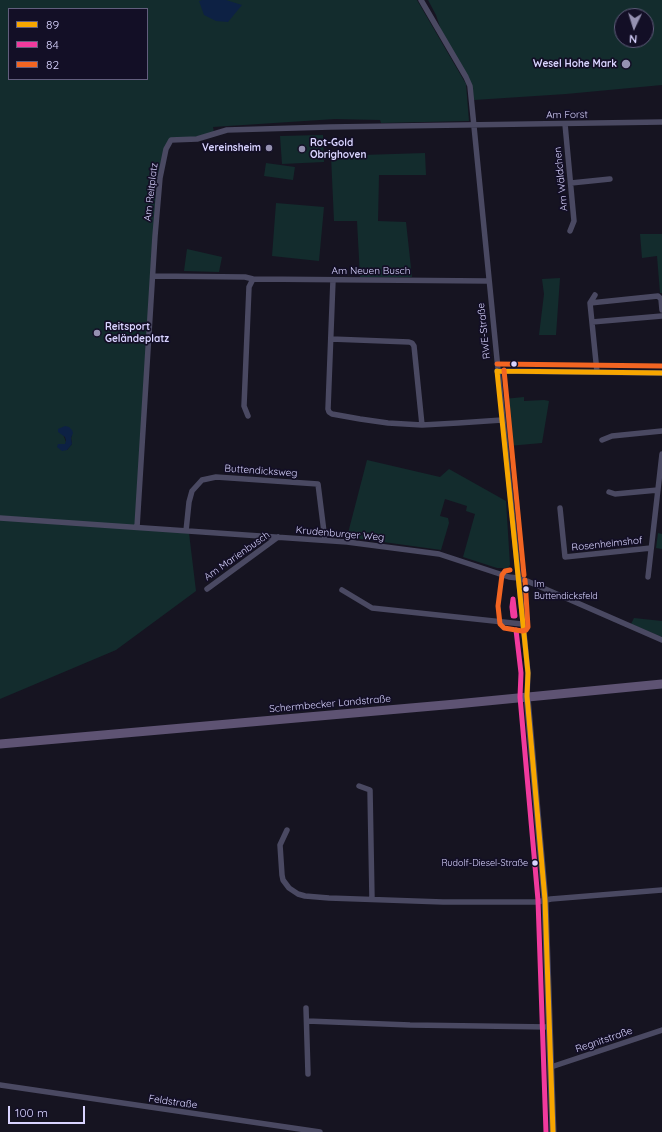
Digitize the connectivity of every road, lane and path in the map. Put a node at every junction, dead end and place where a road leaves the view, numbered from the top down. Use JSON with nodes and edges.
{"nodes":[{"id":1,"x":421,"y":0,"type":"edge"},
{"id":2,"x":662,"y":122,"type":"edge"},
{"id":3,"x":473,"y":124,"type":"junction"},
{"id":4,"x":565,"y":124,"type":"junction"},
{"id":5,"x":610,"y":178,"type":"dead end"},
{"id":6,"x":571,"y":183,"type":"junction"},
{"id":7,"x":570,"y":231,"type":"dead end"},
{"id":8,"x":153,"y":276,"type":"junction"},
{"id":9,"x":253,"y":279,"type":"junction"},
{"id":10,"x":333,"y":280,"type":"junction"},
{"id":11,"x":488,"y":281,"type":"junction"},
{"id":12,"x":595,"y":295,"type":"dead end"},
{"id":13,"x":590,"y":303,"type":"junction"},
{"id":14,"x":662,"y":310,"type":"edge"},
{"id":15,"x":662,"y":316,"type":"edge"},
{"id":16,"x":592,"y":322,"type":"junction"},
{"id":17,"x":331,"y":339,"type":"junction"},
{"id":18,"x":497,"y":370,"type":"junction"},
{"id":19,"x":597,"y":372,"type":"junction"},
{"id":20,"x":662,"y":373,"type":"edge"},
{"id":21,"x":248,"y":416,"type":"dead end"},
{"id":22,"x":502,"y":420,"type":"junction"},
{"id":23,"x":422,"y":424,"type":"junction"},
{"id":24,"x":662,"y":431,"type":"edge"},
{"id":25,"x":602,"y":440,"type":"dead end"},
{"id":26,"x":662,"y":454,"type":"edge"},
{"id":27,"x":658,"y":490,"type":"junction"},
{"id":28,"x":609,"y":492,"type":"dead end"},
{"id":29,"x":560,"y":508,"type":"dead end"},
{"id":30,"x":0,"y":518,"type":"edge"},
{"id":31,"x":137,"y":527,"type":"junction"},
{"id":32,"x":186,"y":531,"type":"junction"},
{"id":33,"x":279,"y":537,"type":"junction"},
{"id":34,"x":325,"y":540,"type":"junction"},
{"id":35,"x":651,"y":548,"type":"junction"},
{"id":36,"x":648,"y":577,"type":"dead end"},
{"id":37,"x":518,"y":578,"type":"junction"},
{"id":38,"x":207,"y":589,"type":"dead end"},
{"id":39,"x":342,"y":590,"type":"dead end"},
{"id":40,"x":522,"y":624,"type":"junction"},
{"id":41,"x":662,"y":640,"type":"edge"},
{"id":42,"x":662,"y":684,"type":"edge"},
{"id":43,"x":527,"y":696,"type":"junction"},
{"id":44,"x":0,"y":744,"type":"edge"},
{"id":45,"x":359,"y":786,"type":"dead end"},
{"id":46,"x":287,"y":830,"type":"dead end"},
{"id":47,"x":662,"y":890,"type":"edge"},
{"id":48,"x":372,"y":900,"type":"junction"},
{"id":49,"x":545,"y":900,"type":"junction"},
{"id":50,"x":306,"y":1008,"type":"dead end"},
{"id":51,"x":307,"y":1021,"type":"junction"},
{"id":52,"x":549,"y":1027,"type":"junction"},
{"id":53,"x":662,"y":1030,"type":"edge"},
{"id":54,"x":551,"y":1067,"type":"junction"},
{"id":55,"x":308,"y":1074,"type":"dead end"},
{"id":56,"x":0,"y":1085,"type":"edge"},
{"id":57,"x":320,"y":1132,"type":"edge"},
{"id":58,"x":553,"y":1132,"type":"edge"}],
"edges":[{"from":1,"to":3,"type":"street","name":"RWE-Straße"},
{"from":2,"to":4,"type":"street","name":"Am Forst"},
{"from":3,"to":4,"type":"street","name":"Am Forst"},
{"from":3,"to":8,"type":"street","name":"Am Reitplatz"},
{"from":3,"to":11,"type":"street","name":"RWE-Straße"},
{"from":4,"to":6,"type":"street","name":"Am Wäldchen"},
{"from":5,"to":6,"type":"street"},
{"from":6,"to":7,"type":"street","name":"Am Wäldchen"},
{"from":8,"to":9,"type":"street","name":"Am Neuen Busch"},
{"from":8,"to":31,"type":"street","name":"Am Reitplatz"},
{"from":9,"to":10,"type":"street","name":"Am Neuen Busch"},
{"from":9,"to":21,"type":"street"},
{"from":10,"to":11,"type":"street","name":"Am Neuen Busch"},
{"from":10,"to":17,"type":"street"},
{"from":11,"to":18,"type":"street","name":"RWE-Straße"},
{"from":12,"to":13,"type":"street"},
{"from":13,"to":14,"type":"street"},
{"from":13,"to":16,"type":"street"},
{"from":15,"to":16,"type":"street"},
{"from":16,"to":19,"type":"street"},
{"from":17,"to":23,"type":"street"},
{"from":17,"to":23,"type":"street"},
{"from":18,"to":19,"type":"street"},
{"from":18,"to":22,"type":"street","name":"RWE-Straße"},
{"from":19,"to":20,"type":"street"},
{"from":22,"to":23,"type":"street"},
{"from":22,"to":37,"type":"street","name":"RWE-Straße"},
{"from":24,"to":25,"type":"street"},
{"from":26,"to":27,"type":"street"},
{"from":27,"to":28,"type":"street"},
{"from":27,"to":35,"type":"street"},
{"from":29,"to":35,"type":"street","name":"Rosenheimshof"},
{"from":30,"to":31,"type":"street","name":"Krudenburger Weg"},
{"from":31,"to":32,"type":"street","name":"Krudenburger Weg"},
{"from":32,"to":33,"type":"street","name":"Krudenburger Weg"},
{"from":32,"to":34,"type":"street","name":"Buttendicksweg"},
{"from":33,"to":34,"type":"street","name":"Krudenburger Weg"},
{"from":33,"to":38,"type":"street","name":"Am Marienbusch"},
{"from":34,"to":37,"type":"street","name":"Krudenburger Weg"},
{"from":35,"to":36,"type":"street"},
{"from":37,"to":40,"type":"street","name":"RWE-Straße"},
{"from":37,"to":41,"type":"street","name":"Krudenburger Weg"},
{"from":39,"to":40,"type":"street"},
{"from":40,"to":43,"type":"street","name":"RWE-Straße"},
{"from":42,"to":43,"type":"main road","name":"Schermbecker Landstraße"},
{"from":43,"to":44,"type":"main road","name":"Schermbecker Landstraße"},
{"from":43,"to":49,"type":"street"},
{"from":45,"to":48,"type":"street"},
{"from":46,"to":48,"type":"street"},
{"from":47,"to":49,"type":"street"},
{"from":48,"to":49,"type":"street"},
{"from":49,"to":52,"type":"street"},
{"from":50,"to":51,"type":"street"},
{"from":51,"to":52,"type":"street"},
{"from":51,"to":55,"type":"street"},
{"from":52,"to":54,"type":"street"},
{"from":53,"to":54,"type":"street","name":"Regnitstraße"},
{"from":54,"to":58,"type":"street"},
{"from":56,"to":57,"type":"street","name":"Feldstraße"}]}
